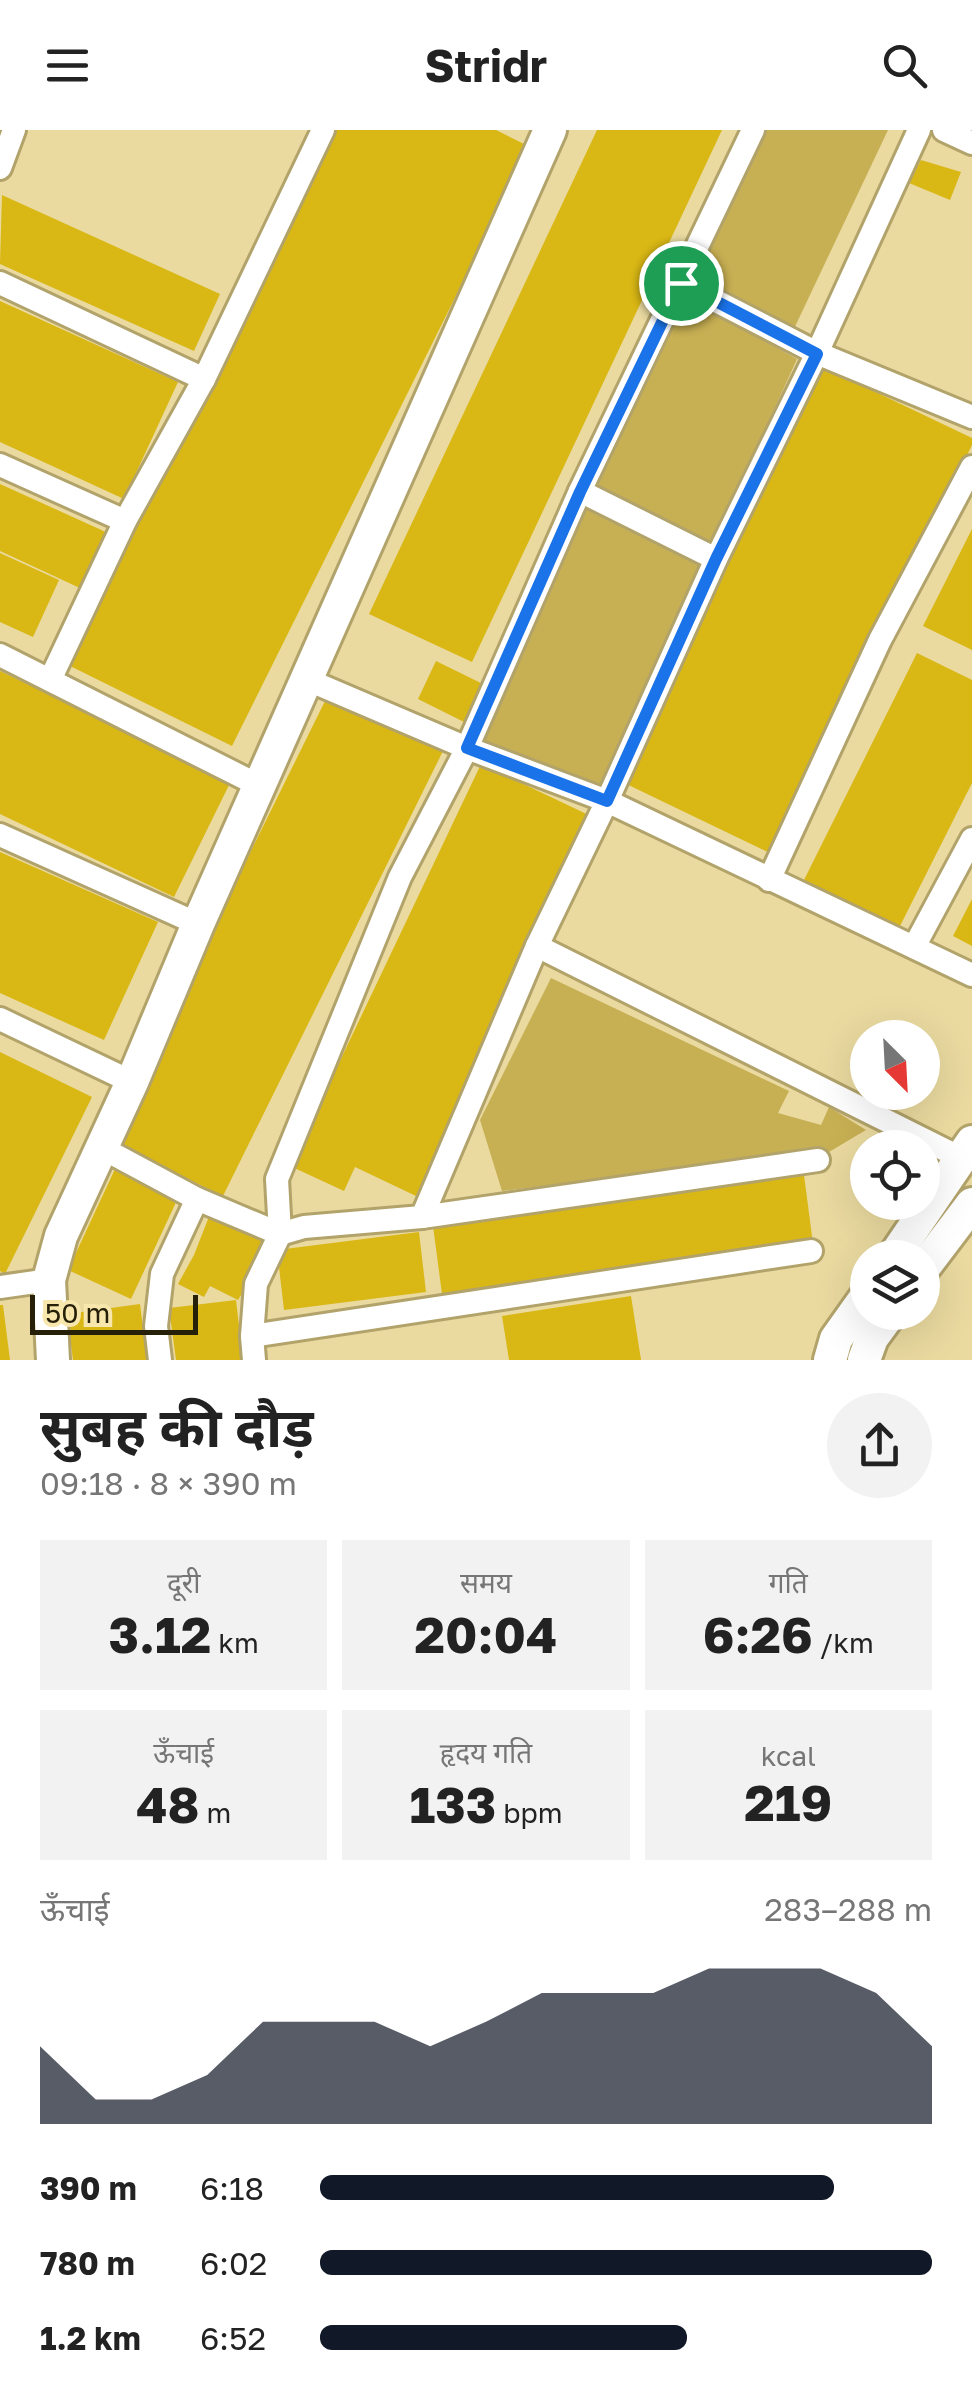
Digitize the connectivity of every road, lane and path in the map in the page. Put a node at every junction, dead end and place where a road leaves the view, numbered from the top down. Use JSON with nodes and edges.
{"nodes":[{"id":1,"x":14,"y":130,"type":"edge"},
{"id":2,"x":323,"y":130,"type":"edge"},
{"id":3,"x":753,"y":130,"type":"edge"},
{"id":4,"x":919,"y":130,"type":"edge"},
{"id":5,"x":944,"y":130,"type":"edge"},
{"id":6,"x":542,"y":133,"type":"edge"},
{"id":7,"x":972,"y":143,"type":"edge"},
{"id":8,"x":0,"y":168,"type":"edge"},
{"id":9,"x":0,"y":283,"type":"edge"},
{"id":10,"x":681,"y":283,"type":"junction"},
{"id":11,"x":817,"y":354,"type":"junction"},
{"id":12,"x":204,"y":379,"type":"junction"},
{"id":13,"x":972,"y":417,"type":"edge"},
{"id":14,"x":0,"y":464,"type":"edge"},
{"id":15,"x":972,"y":466,"type":"edge"},
{"id":16,"x":580,"y":492,"type":"junction"},
{"id":17,"x":124,"y":521,"type":"junction"},
{"id":18,"x":716,"y":559,"type":"junction"},
{"id":19,"x":0,"y":655,"type":"edge"},
{"id":20,"x":50,"y":680,"type":"junction"},
{"id":21,"x":308,"y":680,"type":"junction"},
{"id":22,"x":467,"y":748,"type":"junction"},
{"id":23,"x":260,"y":786,"type":"junction"},
{"id":24,"x":607,"y":801,"type":"junction"},
{"id":25,"x":0,"y":835,"type":"edge"},
{"id":26,"x":972,"y":839,"type":"edge"},
{"id":27,"x":769,"y":880,"type":"junction"},
{"id":28,"x":198,"y":924,"type":"junction"},
{"id":29,"x":537,"y":946,"type":"junction"},
{"id":30,"x":914,"y":947,"type":"junction"},
{"id":31,"x":972,"y":975,"type":"edge"},
{"id":32,"x":0,"y":1019,"type":"edge"},
{"id":33,"x":132,"y":1082,"type":"junction"},
{"id":34,"x":102,"y":1148,"type":"junction"},
{"id":35,"x":967,"y":1150,"type":"edge"},
{"id":36,"x":818,"y":1160,"type":"dead end"},
{"id":37,"x":197,"y":1199,"type":"junction"},
{"id":38,"x":972,"y":1204,"type":"edge"},
{"id":39,"x":422,"y":1216,"type":"junction"},
{"id":40,"x":280,"y":1234,"type":"junction"},
{"id":41,"x":905,"y":1240,"type":"edge"},
{"id":42,"x":940,"y":1246,"type":"edge"},
{"id":43,"x":811,"y":1251,"type":"dead end"},
{"id":44,"x":50,"y":1280,"type":"junction"},
{"id":45,"x":0,"y":1287,"type":"edge"},
{"id":46,"x":850,"y":1319,"type":"edge"},
{"id":47,"x":878,"y":1330,"type":"edge"},
{"id":48,"x":252,"y":1336,"type":"junction"},
{"id":49,"x":53,"y":1360,"type":"edge"},
{"id":50,"x":160,"y":1360,"type":"edge"},
{"id":51,"x":254,"y":1360,"type":"edge"},
{"id":52,"x":830,"y":1360,"type":"edge"},
{"id":53,"x":864,"y":1360,"type":"edge"}],
"edges":[{"from":1,"to":8,"type":"street"},
{"from":2,"to":12,"type":"street"},
{"from":3,"to":10,"type":"street"},
{"from":4,"to":11,"type":"street"},
{"from":5,"to":7,"type":"street"},
{"from":6,"to":21,"type":"street"},
{"from":9,"to":12,"type":"street"},
{"from":10,"to":11,"type":"street"},
{"from":10,"to":16,"type":"street"},
{"from":11,"to":13,"type":"street"},
{"from":11,"to":18,"type":"street"},
{"from":12,"to":17,"type":"street"},
{"from":14,"to":17,"type":"street"},
{"from":15,"to":27,"type":"street"},
{"from":16,"to":18,"type":"street"},
{"from":16,"to":22,"type":"street"},
{"from":17,"to":20,"type":"street"},
{"from":18,"to":24,"type":"street"},
{"from":19,"to":20,"type":"street"},
{"from":20,"to":23,"type":"street"},
{"from":21,"to":22,"type":"street"},
{"from":21,"to":23,"type":"street"},
{"from":22,"to":24,"type":"street"},
{"from":22,"to":40,"type":"street"},
{"from":23,"to":28,"type":"street"},
{"from":24,"to":27,"type":"street"},
{"from":24,"to":29,"type":"street"},
{"from":25,"to":28,"type":"street"},
{"from":26,"to":30,"type":"street"},
{"from":27,"to":30,"type":"street"},
{"from":28,"to":33,"type":"street"},
{"from":29,"to":35,"type":"street"},
{"from":29,"to":39,"type":"street"},
{"from":30,"to":31,"type":"street"},
{"from":32,"to":33,"type":"street"},
{"from":33,"to":34,"type":"street"},
{"from":34,"to":37,"type":"street"},
{"from":34,"to":44,"type":"street"},
{"from":35,"to":41,"type":"street"},
{"from":36,"to":39,"type":"street"},
{"from":37,"to":40,"type":"street"},
{"from":37,"to":50,"type":"street"},
{"from":38,"to":42,"type":"street"},
{"from":39,"to":40,"type":"street"},
{"from":40,"to":48,"type":"street"},
{"from":43,"to":48,"type":"street"},
{"from":44,"to":45,"type":"street"},
{"from":44,"to":49,"type":"street"},
{"from":46,"to":52,"type":"street"},
{"from":47,"to":53,"type":"street"},
{"from":48,"to":51,"type":"street"}]}
